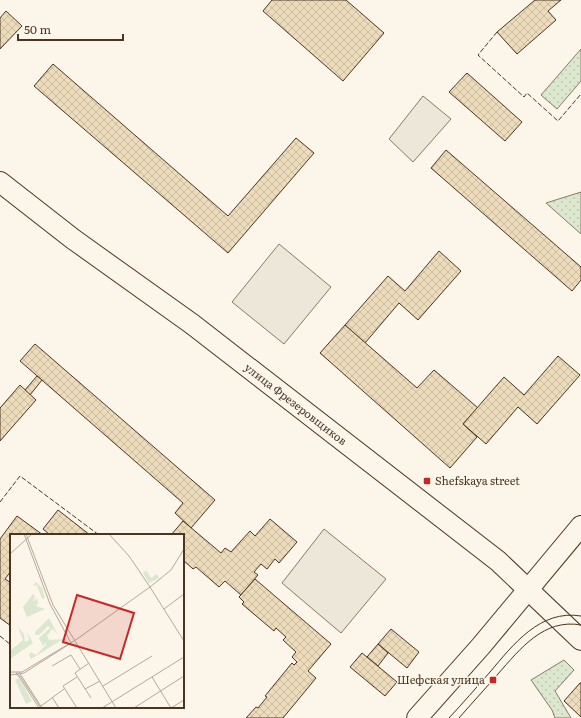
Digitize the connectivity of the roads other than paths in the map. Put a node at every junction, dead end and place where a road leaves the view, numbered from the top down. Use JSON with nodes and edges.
{"nodes":[{"id":1,"x":0,"y":182,"type":"edge"},
{"id":2,"x":581,"y":526,"type":"edge"},
{"id":3,"x":528,"y":590,"type":"junction"},
{"id":4,"x":581,"y":640,"type":"edge"},
{"id":5,"x":417,"y":718,"type":"edge"}],
"edges":[{"from":1,"to":3,"type":"main road","name":"улица Фрезеровщиков"},
{"from":2,"to":3,"type":"main road"},
{"from":3,"to":4,"type":"main road","name":"улица Фрезеровщиков"},
{"from":3,"to":5,"type":"main road"}]}
